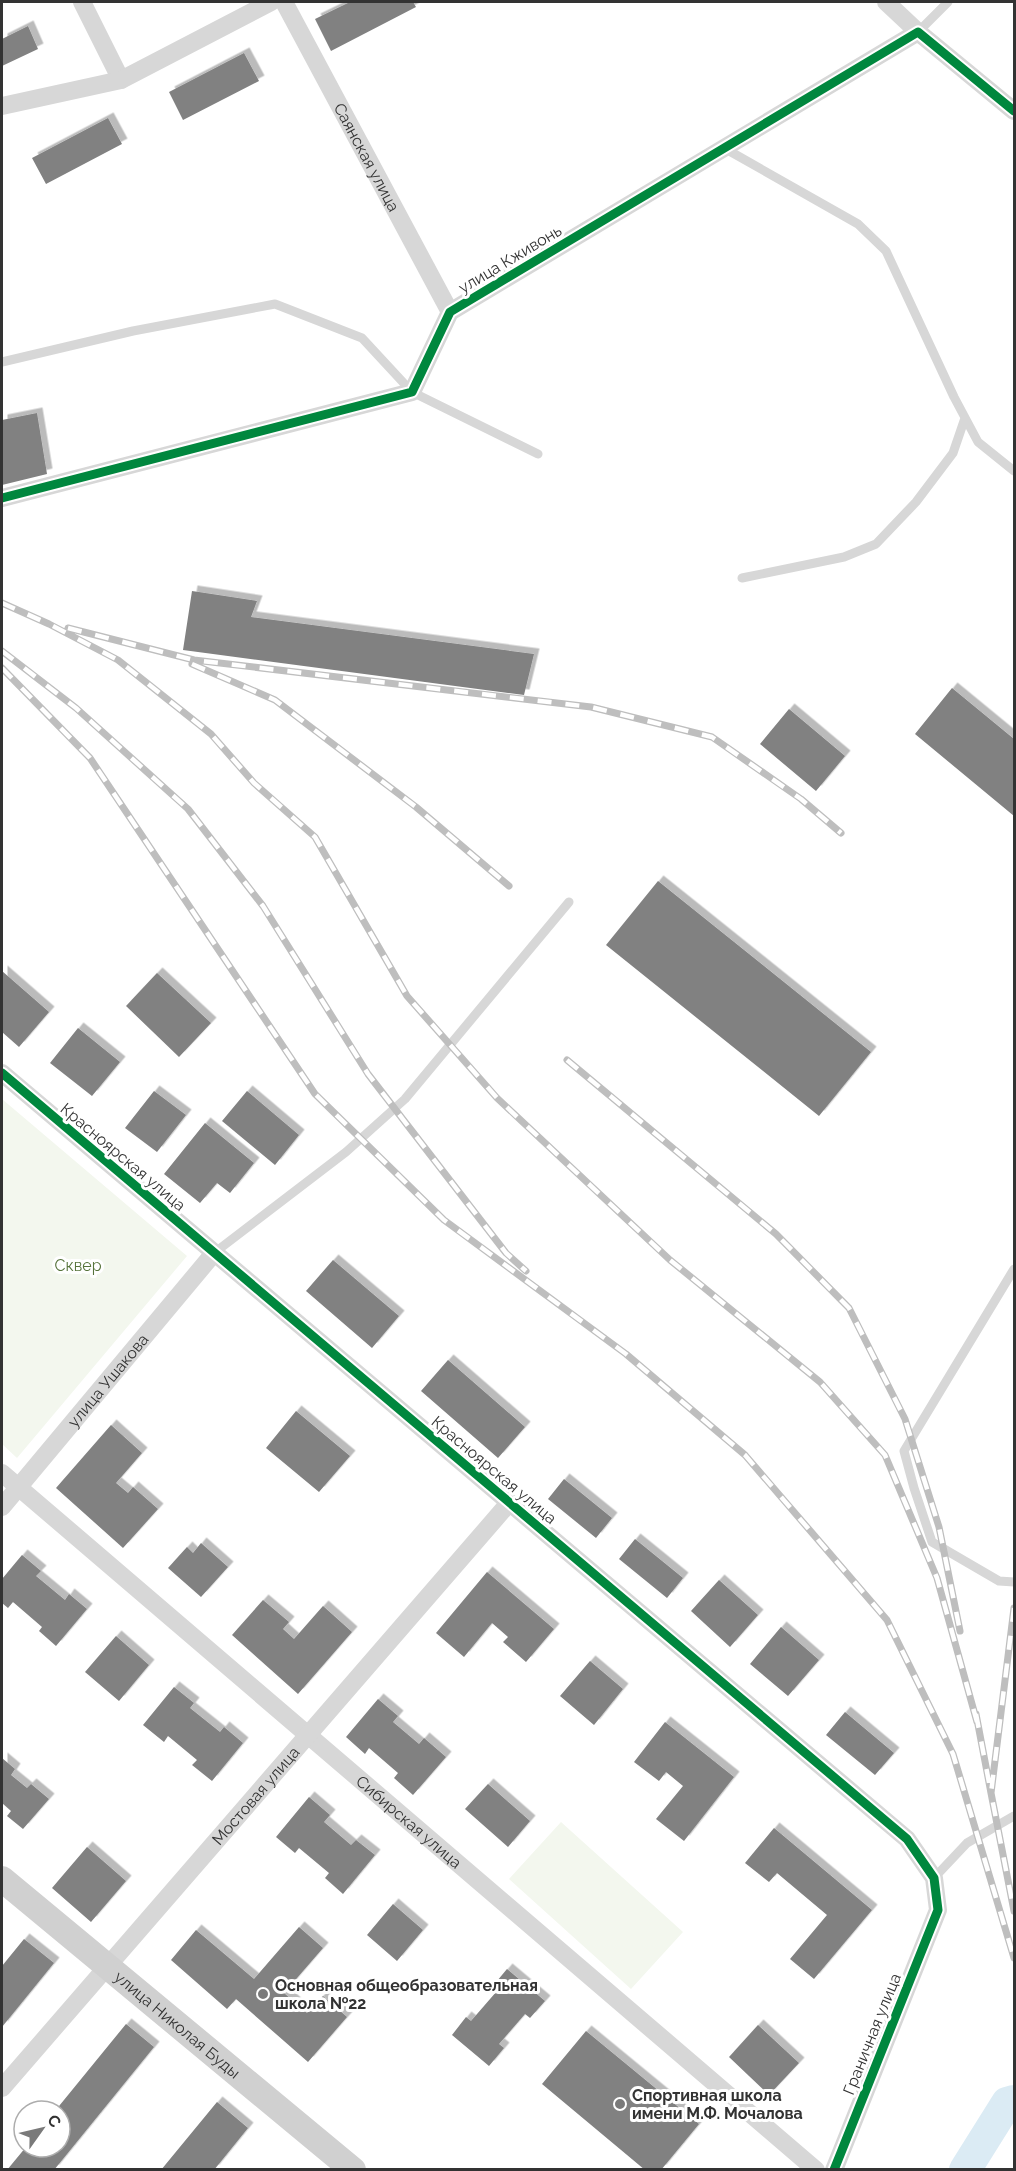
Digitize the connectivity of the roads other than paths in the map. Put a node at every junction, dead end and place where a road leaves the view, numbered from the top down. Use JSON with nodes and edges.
{"nodes":[{"id":1,"x":82,"y":2,"type":"edge"},
{"id":2,"x":271,"y":2,"type":"edge"},
{"id":3,"x":284,"y":2,"type":"edge"},
{"id":4,"x":886,"y":2,"type":"edge"},
{"id":5,"x":948,"y":2,"type":"edge"},
{"id":6,"x":918,"y":32,"type":"junction"},
{"id":7,"x":121,"y":80,"type":"junction"},
{"id":8,"x":2,"y":106,"type":"edge"},
{"id":9,"x":1014,"y":111,"type":"edge"},
{"id":10,"x":723,"y":148,"type":"junction"},
{"id":11,"x":450,"y":312,"type":"junction"},
{"id":12,"x":2,"y":362,"type":"edge"},
{"id":13,"x":412,"y":392,"type":"junction"},
{"id":14,"x":965,"y":417,"type":"junction"},
{"id":15,"x":538,"y":454,"type":"dead end"},
{"id":16,"x":1014,"y":471,"type":"edge"},
{"id":17,"x":2,"y":498,"type":"edge"},
{"id":18,"x":742,"y":578,"type":"dead end"},
{"id":19,"x":569,"y":902,"type":"dead end"},
{"id":20,"x":2,"y":1073,"type":"edge"},
{"id":21,"x":214,"y":1253,"type":"junction"},
{"id":22,"x":1014,"y":1269,"type":"edge"},
{"id":23,"x":2,"y":1473,"type":"edge"},
{"id":24,"x":18,"y":1487,"type":"junction"},
{"id":25,"x":509,"y":1503,"type":"junction"},
{"id":26,"x":2,"y":1506,"type":"edge"},
{"id":27,"x":1014,"y":1582,"type":"edge"},
{"id":28,"x":306,"y":1736,"type":"junction"},
{"id":29,"x":1014,"y":1816,"type":"edge"},
{"id":30,"x":934,"y":1878,"type":"junction"},
{"id":31,"x":2,"y":1879,"type":"edge"},
{"id":32,"x":938,"y":1910,"type":"joint"},
{"id":33,"x":106,"y":1966,"type":"junction"},
{"id":34,"x":2,"y":2088,"type":"edge"},
{"id":35,"x":353,"y":2169,"type":"edge"},
{"id":36,"x":816,"y":2169,"type":"edge"},
{"id":37,"x":834,"y":2169,"type":"edge"}],
"edges":[{"from":1,"to":7,"type":"street"},
{"from":2,"to":7,"type":"street"},
{"from":3,"to":11,"type":"street","name":"Саянская улица"},
{"from":4,"to":6,"type":"street"},
{"from":5,"to":6,"type":"lane"},
{"from":6,"to":9,"type":"street"},
{"from":6,"to":10,"type":"street","name":"улица Кживонь"},
{"from":7,"to":8,"type":"street"},
{"from":10,"to":11,"type":"street","name":"улица Кживонь"},
{"from":10,"to":14,"type":"lane"},
{"from":11,"to":13,"type":"street","name":"улица Кживонь"},
{"from":12,"to":13,"type":"lane"},
{"from":13,"to":15,"type":"lane"},
{"from":13,"to":17,"type":"street"},
{"from":14,"to":16,"type":"lane"},
{"from":14,"to":18,"type":"lane"},
{"from":19,"to":21,"type":"lane"},
{"from":20,"to":21,"type":"street","name":"Красноярская улица"},
{"from":21,"to":24,"type":"street","name":"улица Ушакова"},
{"from":21,"to":25,"type":"street","name":"Красноярская улица"},
{"from":22,"to":27,"type":"lane"},
{"from":23,"to":24,"type":"street","name":"Сибирская улица"},
{"from":24,"to":26,"type":"street","name":"улица Ушакова"},
{"from":24,"to":28,"type":"street","name":"Сибирская улица"},
{"from":25,"to":28,"type":"street","name":"Мостовая улица"},
{"from":25,"to":30,"type":"street","name":"Красноярская улица"},
{"from":28,"to":33,"type":"street","name":"Мостовая улица"},
{"from":28,"to":36,"type":"street","name":"Сибирская улица"},
{"from":29,"to":30,"type":"lane"},
{"from":30,"to":32,"type":"street","name":"Красноярская улица"},
{"from":31,"to":33,"type":"street","name":"улица Николая Буды"},
{"from":32,"to":37,"type":"street","name":"Граничная улица"},
{"from":33,"to":34,"type":"street","name":"Мостовая улица"},
{"from":33,"to":35,"type":"street","name":"улица Николая Буды"}]}
